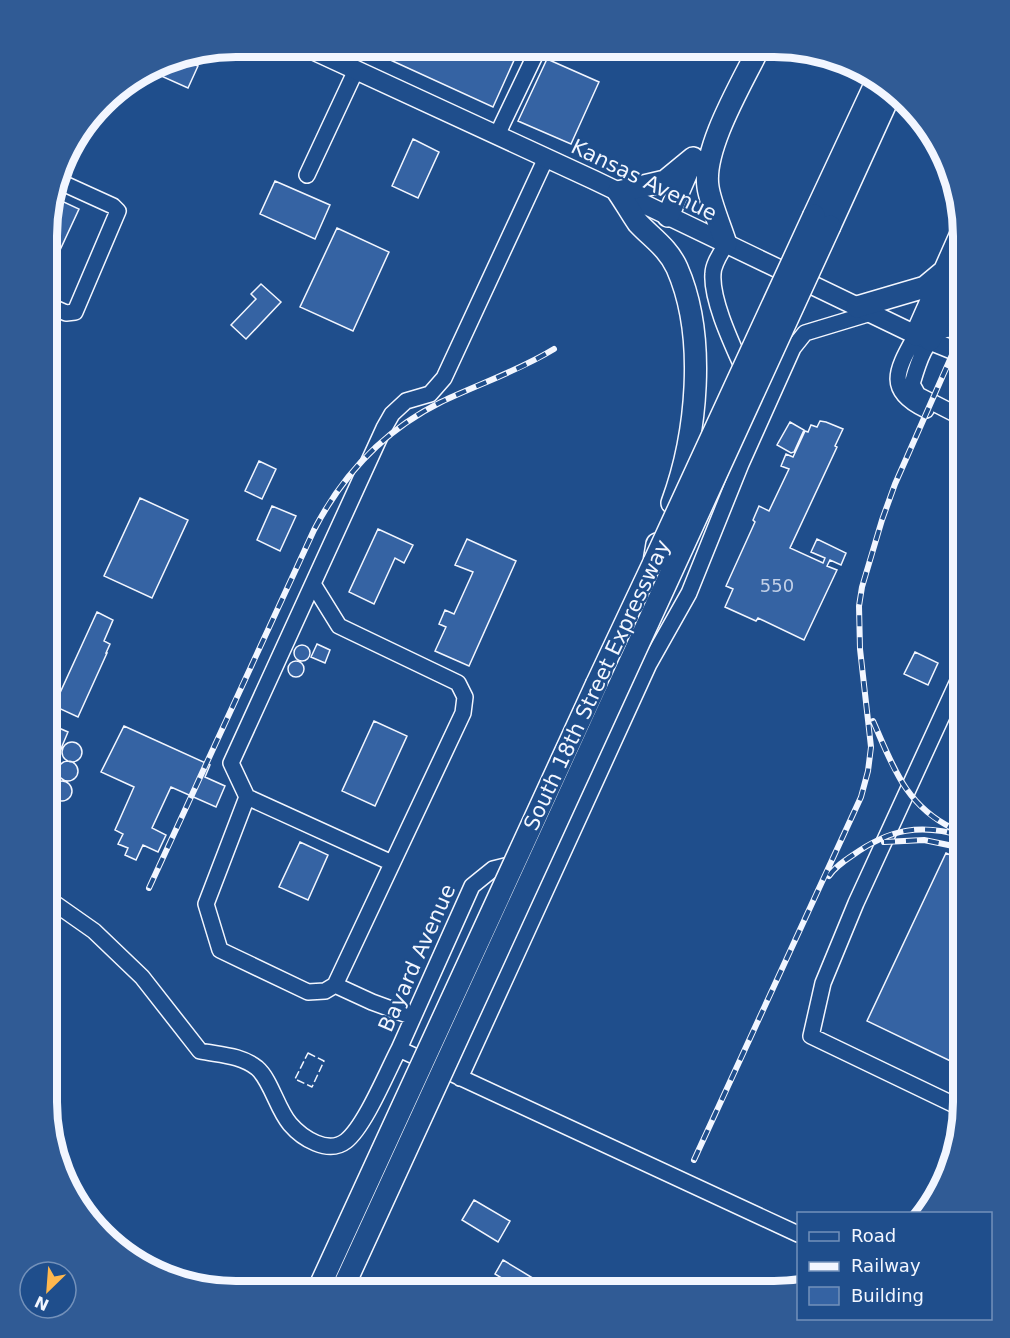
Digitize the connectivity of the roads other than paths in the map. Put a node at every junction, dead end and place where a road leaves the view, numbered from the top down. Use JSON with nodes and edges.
{"nodes":[{"id":1,"x":328,"y":57,"type":"edge"},
{"id":2,"x":534,"y":57,"type":"edge"},
{"id":3,"x":739,"y":57,"type":"edge"},
{"id":4,"x":755,"y":57,"type":"edge"},
{"id":5,"x":356,"y":70,"type":"junction"},
{"id":6,"x":865,"y":82,"type":"edge"},
{"id":7,"x":873,"y":88,"type":"edge"},
{"id":8,"x":888,"y":98,"type":"edge"},
{"id":9,"x":857,"y":123,"type":"junction"},
{"id":10,"x":497,"y":135,"type":"junction"},
{"id":11,"x":546,"y":158,"type":"junction"},
{"id":12,"x":693,"y":158,"type":"junction"},
{"id":13,"x":307,"y":175,"type":"dead end"},
{"id":14,"x":65,"y":184,"type":"edge"},
{"id":15,"x":618,"y":192,"type":"junction"},
{"id":16,"x":668,"y":216,"type":"junction"},
{"id":17,"x":822,"y":220,"type":"junction"},
{"id":18,"x":726,"y":244,"type":"junction"},
{"id":19,"x":953,"y":269,"type":"edge"},
{"id":20,"x":57,"y":308,"type":"edge"},
{"id":21,"x":864,"y":310,"type":"junction"},
{"id":22,"x":953,"y":330,"type":"edge"},
{"id":23,"x":923,"y":338,"type":"junction"},
{"id":24,"x":953,"y":350,"type":"edge"},
{"id":25,"x":953,"y":413,"type":"edge"},
{"id":26,"x":953,"y":422,"type":"edge"},
{"id":27,"x":654,"y":562,"type":"junction"},
{"id":28,"x":314,"y":584,"type":"junction"},
{"id":29,"x":953,"y":692,"type":"edge"},
{"id":30,"x":247,"y":797,"type":"junction"},
{"id":31,"x":392,"y":863,"type":"junction"},
{"id":32,"x":57,"y":905,"type":"edge"},
{"id":33,"x":335,"y":985,"type":"junction"},
{"id":34,"x":413,"y":1017,"type":"junction"},
{"id":35,"x":399,"y":1049,"type":"junction"},
{"id":36,"x":460,"y":1078,"type":"junction"},
{"id":37,"x":953,"y":1104,"type":"edge"},
{"id":38,"x":797,"y":1234,"type":"edge"},
{"id":39,"x":322,"y":1281,"type":"edge"},
{"id":40,"x":346,"y":1281,"type":"edge"}],
"edges":[{"from":1,"to":5,"type":"main road","name":"Kansas Avenue"},
{"from":2,"to":10,"type":"street"},
{"from":3,"to":12,"type":"highway"},
{"from":4,"to":18,"type":"highway"},
{"from":5,"to":10,"type":"main road","name":"Kansas Avenue"},
{"from":5,"to":13,"type":"street"},
{"from":6,"to":9,"type":"highway"},
{"from":7,"to":9,"type":"highway","name":"South 18th Street Expressway"},
{"from":8,"to":17,"type":"highway","name":"South 18th Street Expressway"},
{"from":9,"to":17,"type":"highway","name":"South 18th Street Expressway"},
{"from":10,"to":11,"type":"main road","name":"Kansas Avenue"},
{"from":11,"to":15,"type":"main road","name":"Kansas Avenue"},
{"from":11,"to":28,"type":"street"},
{"from":12,"to":15,"type":"highway"},
{"from":12,"to":16,"type":"highway"},
{"from":14,"to":20,"type":"street"},
{"from":15,"to":16,"type":"main road","name":"Kansas Avenue"},
{"from":15,"to":27,"type":"highway","bridge":true},
{"from":16,"to":18,"type":"main road","name":"Kansas Avenue"},
{"from":17,"to":27,"type":"highway","name":"South 18th Street Expressway","bridge":true},
{"from":17,"to":40,"type":"highway","name":"South 18th Street Expressway","bridge":true},
{"from":18,"to":21,"type":"main road","name":"Kansas Avenue"},
{"from":18,"to":34,"type":"street","name":"Bayard Avenue"},
{"from":19,"to":21,"type":"highway"},
{"from":19,"to":23,"type":"highway"},
{"from":21,"to":23,"type":"main road","name":"Kansas Avenue"},
{"from":21,"to":36,"type":"street"},
{"from":22,"to":23,"type":"street"},
{"from":23,"to":24,"type":"main road","name":"Kansas Avenue"},
{"from":23,"to":25,"type":"street"},
{"from":23,"to":26,"type":"street"},
{"from":27,"to":39,"type":"highway","name":"South 18th Street Expressway","bridge":true},
{"from":28,"to":30,"type":"street"},
{"from":28,"to":31,"type":"street"},
{"from":29,"to":37,"type":"street"},
{"from":30,"to":31,"type":"street"},
{"from":30,"to":33,"type":"street"},
{"from":31,"to":33,"type":"street"},
{"from":32,"to":35,"type":"street"},
{"from":33,"to":34,"type":"street"},
{"from":34,"to":35,"type":"street","name":"Bayard Avenue"},
{"from":35,"to":36,"type":"street","name":"Bayard Avenue"},
{"from":36,"to":38,"type":"street","name":"Bayard Avenue"}]}
